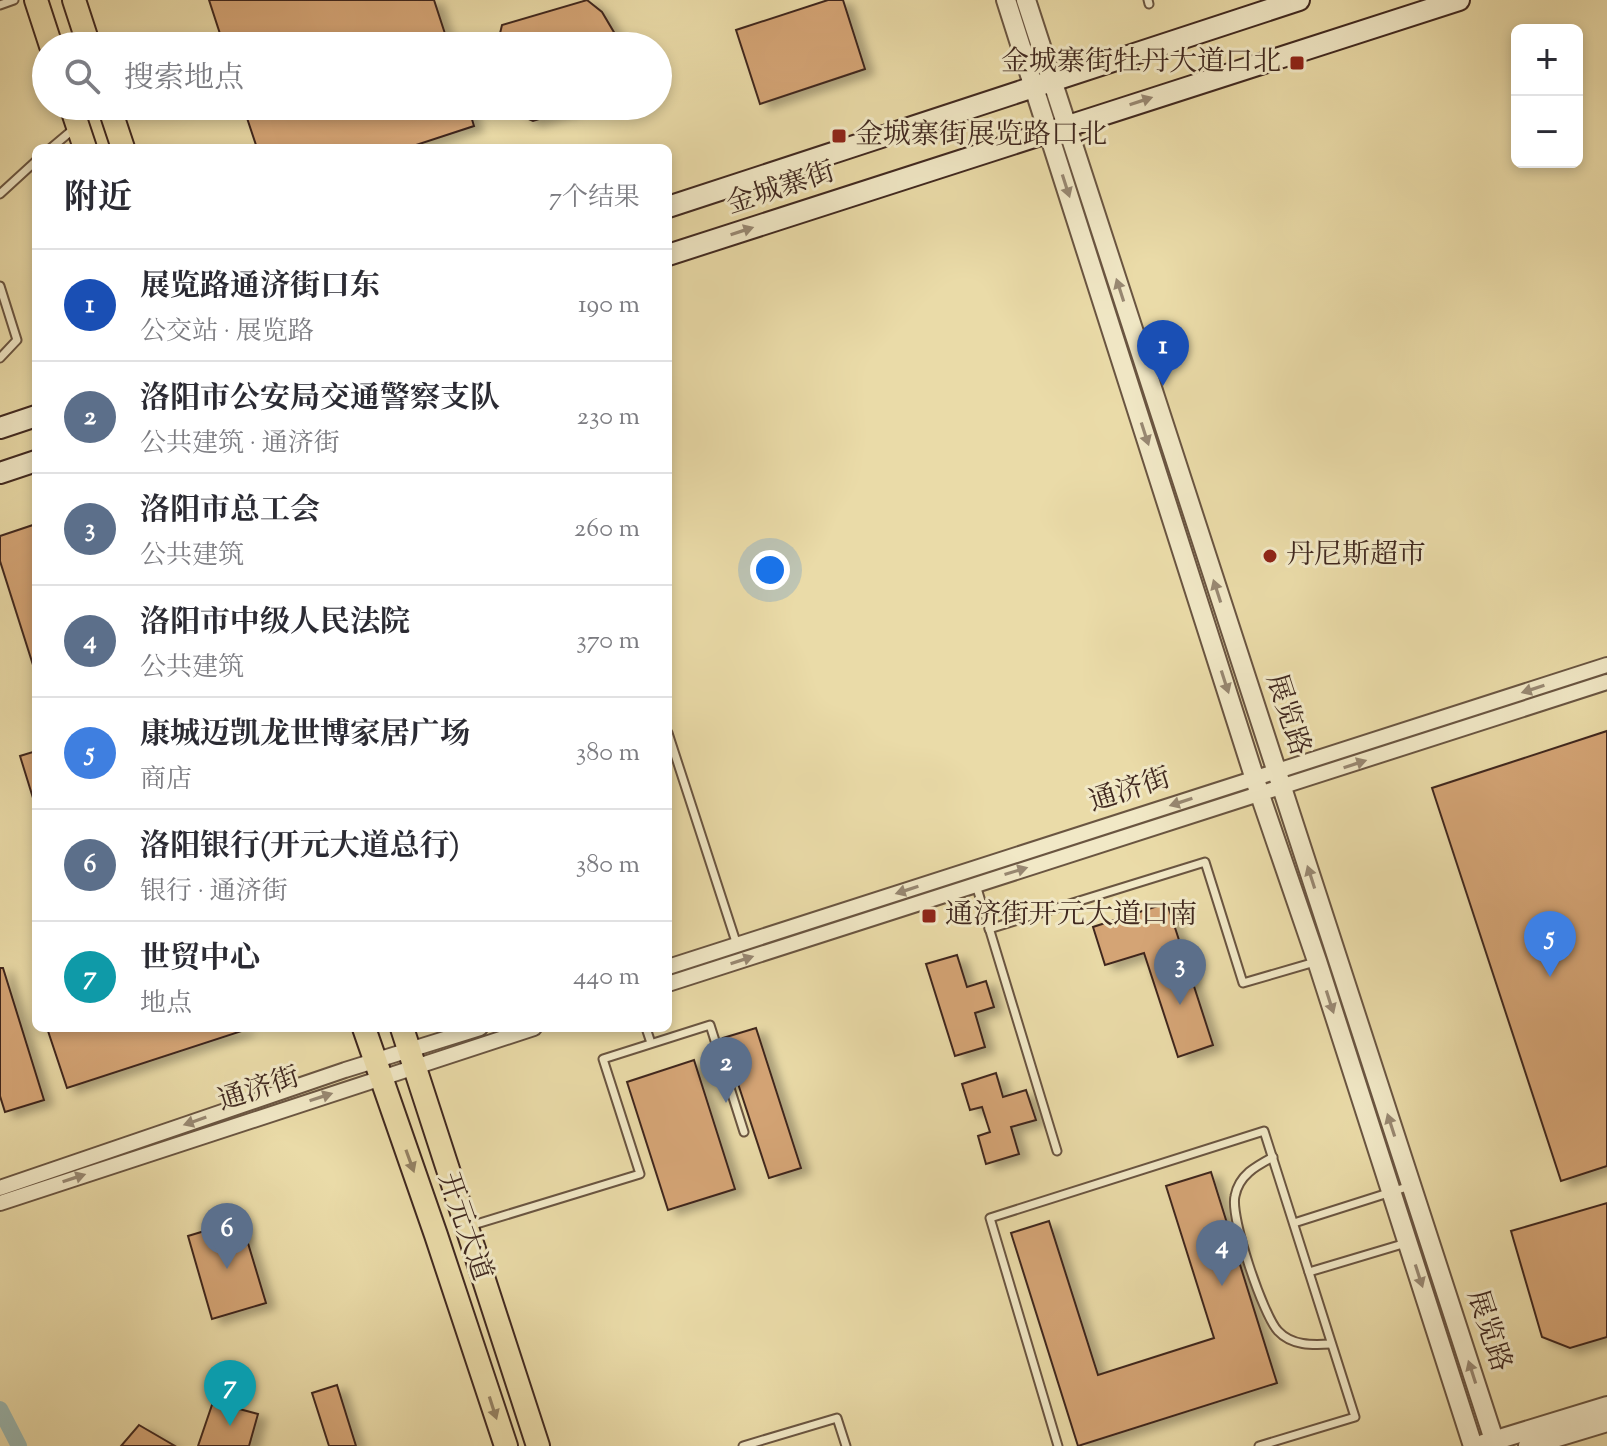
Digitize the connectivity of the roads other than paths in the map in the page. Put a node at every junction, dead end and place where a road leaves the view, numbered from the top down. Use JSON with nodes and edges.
{"nodes":[{"id":1,"x":14,"y":0,"type":"edge"},
{"id":2,"x":36,"y":0,"type":"edge"},
{"id":3,"x":74,"y":0,"type":"edge"},
{"id":4,"x":1006,"y":0,"type":"edge"},
{"id":5,"x":1026,"y":0,"type":"edge"},
{"id":6,"x":1299,"y":0,"type":"edge"},
{"id":7,"x":1459,"y":0,"type":"edge"},
{"id":8,"x":0,"y":5,"type":"edge"},
{"id":9,"x":46,"y":32,"type":"edge"},
{"id":10,"x":84,"y":32,"type":"edge"},
{"id":11,"x":1043,"y":82,"type":"junction"},
{"id":12,"x":71,"y":120,"type":"edge"},
{"id":13,"x":75,"y":120,"type":"edge"},
{"id":14,"x":114,"y":120,"type":"edge"},
{"id":15,"x":1057,"y":128,"type":"junction"},
{"id":16,"x":54,"y":144,"type":"edge"},
{"id":17,"x":84,"y":144,"type":"edge"},
{"id":18,"x":122,"y":144,"type":"edge"},
{"id":19,"x":32,"y":165,"type":"edge"},
{"id":20,"x":0,"y":194,"type":"edge"},
{"id":21,"x":672,"y":206,"type":"edge"},
{"id":22,"x":672,"y":254,"type":"edge"},
{"id":23,"x":0,"y":286,"type":"edge"},
{"id":24,"x":0,"y":358,"type":"edge"},
{"id":25,"x":32,"y":417,"type":"edge"},
{"id":26,"x":0,"y":428,"type":"edge"},
{"id":27,"x":32,"y":462,"type":"edge"},
{"id":28,"x":0,"y":473,"type":"edge"},
{"id":29,"x":1607,"y":665,"type":"edge"},
{"id":30,"x":1607,"y":682,"type":"edge"},
{"id":31,"x":672,"y":745,"type":"edge"},
{"id":32,"x":1278,"y":780,"type":"junction"},
{"id":33,"x":1258,"y":787,"type":"junction"},
{"id":34,"x":973,"y":877,"type":"junction"},
{"id":35,"x":989,"y":929,"type":"junction"},
{"id":36,"x":737,"y":945,"type":"junction"},
{"id":37,"x":1336,"y":955,"type":"junction"},
{"id":38,"x":1317,"y":961,"type":"junction"},
{"id":39,"x":672,"y":966,"type":"edge"},
{"id":40,"x":672,"y":983,"type":"edge"},
{"id":41,"x":365,"y":1032,"type":"edge"},
{"id":42,"x":403,"y":1032,"type":"edge"},
{"id":43,"x":471,"y":1032,"type":"edge"},
{"id":44,"x":518,"y":1032,"type":"edge"},
{"id":45,"x":647,"y":1032,"type":"edge"},
{"id":46,"x":651,"y":1043,"type":"junction"},
{"id":47,"x":412,"y":1059,"type":"junction"},
{"id":48,"x":378,"y":1070,"type":"junction"},
{"id":49,"x":744,"y":1132,"type":"dead end"},
{"id":50,"x":1057,"y":1151,"type":"dead end"},
{"id":51,"x":1273,"y":1157,"type":"junction"},
{"id":52,"x":1411,"y":1186,"type":"junction"},
{"id":53,"x":0,"y":1188,"type":"edge"},
{"id":54,"x":1392,"y":1192,"type":"junction"},
{"id":55,"x":0,"y":1203,"type":"edge"},
{"id":56,"x":1294,"y":1223,"type":"junction"},
{"id":57,"x":468,"y":1226,"type":"junction"},
{"id":58,"x":1427,"y":1236,"type":"junction"},
{"id":59,"x":1408,"y":1242,"type":"junction"},
{"id":60,"x":1309,"y":1272,"type":"junction"},
{"id":61,"x":1331,"y":1344,"type":"junction"},
{"id":62,"x":1607,"y":1406,"type":"edge"},
{"id":63,"x":1607,"y":1422,"type":"edge"},
{"id":64,"x":1485,"y":1445,"type":"edge"},
{"id":65,"x":506,"y":1446,"type":"edge"},
{"id":66,"x":538,"y":1446,"type":"edge"},
{"id":67,"x":743,"y":1446,"type":"edge"},
{"id":68,"x":846,"y":1446,"type":"edge"},
{"id":69,"x":1058,"y":1446,"type":"edge"},
{"id":70,"x":1259,"y":1446,"type":"edge"},
{"id":71,"x":1528,"y":1446,"type":"edge"}],
"edges":[{"from":1,"to":8,"type":"lane"},
{"from":2,"to":9,"type":"main road"},
{"from":3,"to":10,"type":"main road"},
{"from":4,"to":11,"type":"street","name":"展览路"},
{"from":5,"to":11,"type":"street","name":"展览路"},
{"from":6,"to":11,"type":"main road","name":"金城寨街"},
{"from":15,"to":7,"type":"main road","name":"金城寨街","one_way":true},
{"from":11,"to":15,"type":"street","name":"展览路"},
{"from":11,"to":21,"type":"main road","name":"金城寨街"},
{"from":12,"to":16,"type":"lane"},
{"from":13,"to":17,"type":"main road"},
{"from":14,"to":18,"type":"main road"},
{"from":22,"to":15,"type":"main road","name":"金城寨街","one_way":true},
{"from":32,"to":15,"type":"street","name":"展览路","one_way":true},
{"from":15,"to":33,"type":"street","name":"展览路","one_way":true},
{"from":19,"to":20,"type":"lane"},
{"from":23,"to":24,"type":"lane"},
{"from":25,"to":26,"type":"main road"},
{"from":27,"to":28,"type":"main road"},
{"from":29,"to":32,"type":"street","name":"通济街","one_way":true},
{"from":32,"to":30,"type":"street","name":"通济街","one_way":true},
{"from":31,"to":36,"type":"lane"},
{"from":32,"to":33,"type":"street","name":"通济街"},
{"from":37,"to":32,"type":"street","name":"展览路","one_way":true},
{"from":33,"to":34,"type":"street","name":"通济街"},
{"from":33,"to":38,"type":"street","name":"展览路"},
{"from":34,"to":35,"type":"lane"},
{"from":34,"to":36,"type":"street","name":"通济街","one_way":true},
{"from":40,"to":34,"type":"street","name":"通济街","one_way":true},
{"from":35,"to":38,"type":"lane"},
{"from":35,"to":50,"type":"lane"},
{"from":36,"to":39,"type":"street","name":"通济街"},
{"from":37,"to":38,"type":"lane"},
{"from":52,"to":37,"type":"street","name":"展览路","one_way":true},
{"from":38,"to":54,"type":"street","name":"展览路","one_way":true},
{"from":41,"to":48,"type":"main road","name":"开元大道"},
{"from":42,"to":47,"type":"main road","name":"开元大道"},
{"from":43,"to":47,"type":"street","name":"通济街"},
{"from":44,"to":47,"type":"street","name":"通济街"},
{"from":45,"to":46,"type":"lane"},
{"from":46,"to":49,"type":"lane"},
{"from":46,"to":57,"type":"lane"},
{"from":47,"to":48,"type":"street","name":"通济街"},
{"from":47,"to":57,"type":"main road","name":"开元大道"},
{"from":48,"to":53,"type":"street","name":"通济街","one_way":true},
{"from":55,"to":48,"type":"street","name":"通济街","one_way":true},
{"from":48,"to":65,"type":"main road","name":"开元大道","one_way":true},
{"from":51,"to":56,"type":"lane"},
{"from":51,"to":61,"type":"lane"},
{"from":51,"to":69,"type":"lane"},
{"from":52,"to":54,"type":"lane"},
{"from":52,"to":58,"type":"street","name":"展览路"},
{"from":54,"to":56,"type":"lane"},
{"from":54,"to":59,"type":"street","name":"展览路"},
{"from":56,"to":60,"type":"lane"},
{"from":57,"to":66,"type":"main road","name":"开元大道"},
{"from":58,"to":59,"type":"lane"},
{"from":64,"to":58,"type":"street","name":"展览路","one_way":true},
{"from":59,"to":60,"type":"lane"},
{"from":59,"to":64,"type":"street","name":"展览路","one_way":true},
{"from":60,"to":61,"type":"lane"},
{"from":61,"to":70,"type":"lane"},
{"from":62,"to":64,"type":"street"},
{"from":63,"to":71,"type":"street"},
{"from":67,"to":68,"type":"lane"}]}
